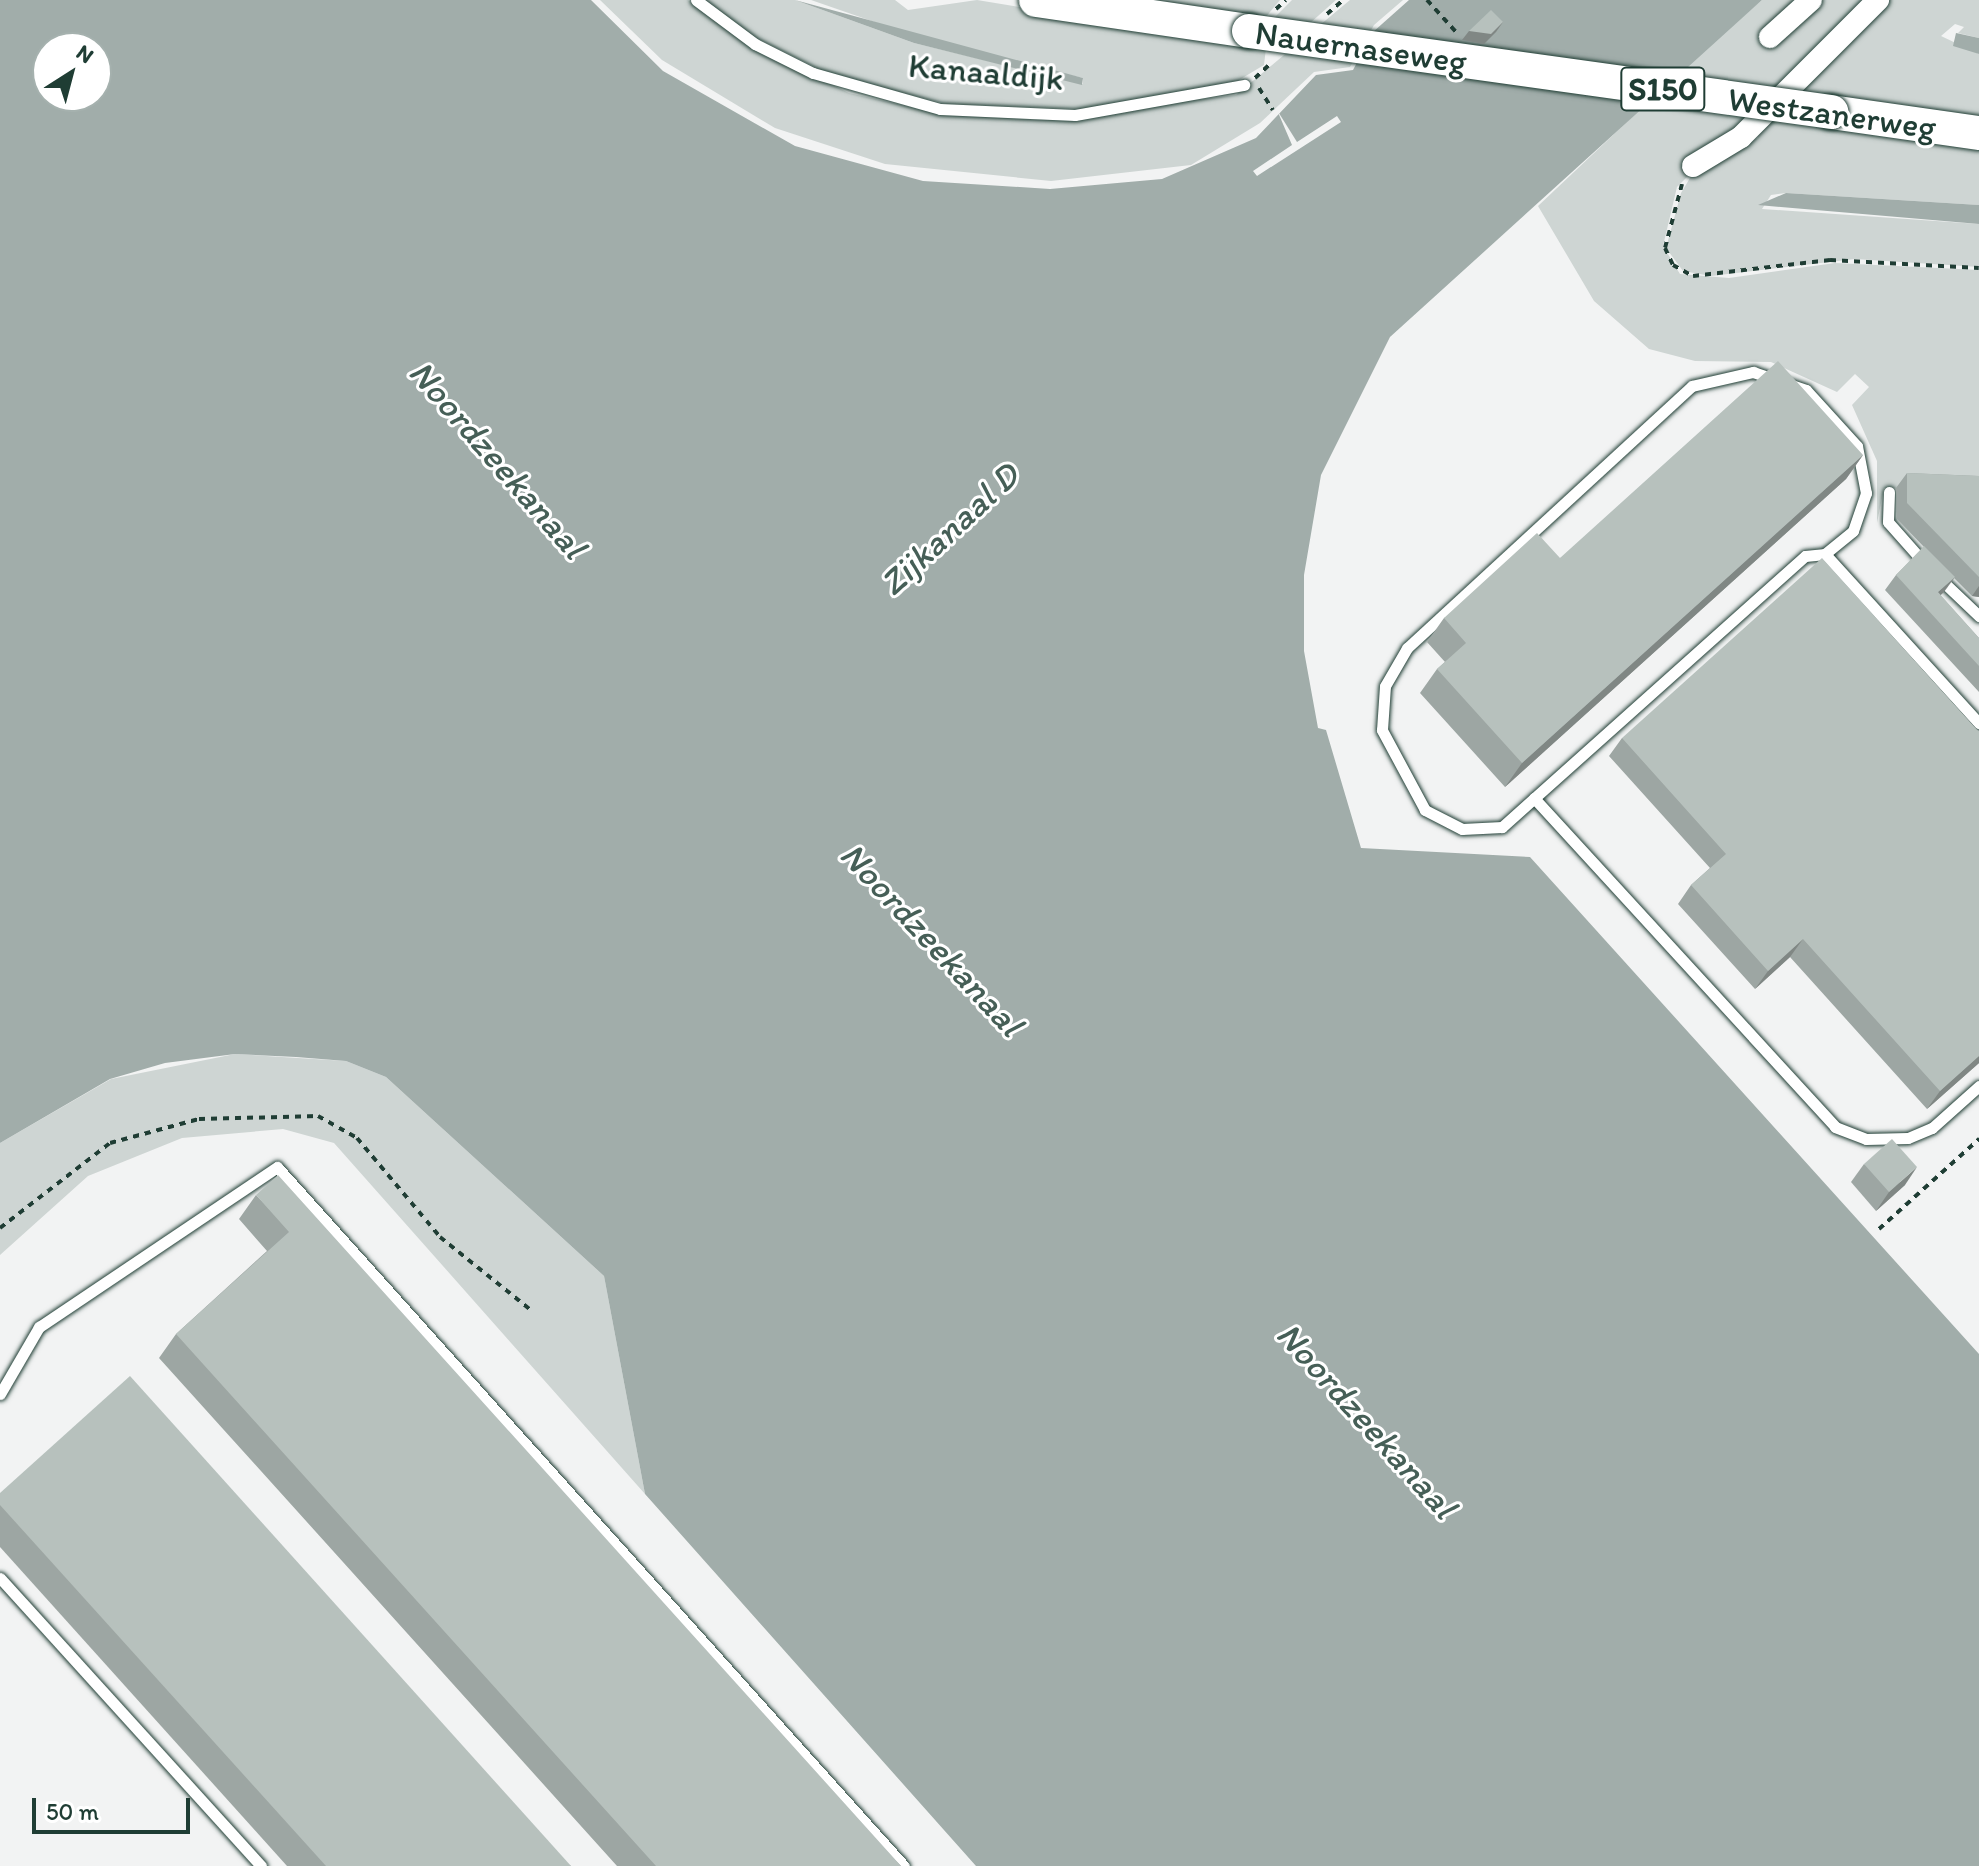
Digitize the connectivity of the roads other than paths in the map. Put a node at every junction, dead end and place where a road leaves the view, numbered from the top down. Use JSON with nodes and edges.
{"nodes":[{"id":1,"x":696,"y":0,"type":"edge"},
{"id":2,"x":1036,"y":0,"type":"edge"},
{"id":3,"x":1811,"y":0,"type":"edge"},
{"id":4,"x":1878,"y":0,"type":"edge"},
{"id":5,"x":1770,"y":37,"type":"dead end"},
{"id":6,"x":1496,"y":66,"type":"joint"},
{"id":7,"x":1249,"y":82,"type":"road end"},
{"id":8,"x":1979,"y":133,"type":"edge"},
{"id":9,"x":1693,"y":166,"type":"road end"},
{"id":10,"x":1889,"y":492,"type":"dead end"},
{"id":11,"x":1825,"y":554,"type":"junction"},
{"id":12,"x":1979,"y":616,"type":"edge"},
{"id":13,"x":1979,"y":723,"type":"edge"},
{"id":14,"x":1534,"y":798,"type":"junction"},
{"id":15,"x":1979,"y":1086,"type":"edge"},
{"id":16,"x":0,"y":1394,"type":"edge"},
{"id":17,"x":0,"y":1578,"type":"edge"},
{"id":18,"x":261,"y":1866,"type":"edge"},
{"id":19,"x":904,"y":1866,"type":"edge"}],
"edges":[{"from":1,"to":7,"type":"lane","name":"Kanaaldijk"},
{"from":2,"to":6,"type":"main road","name":"Nauernaseweg","number":"S150","bridge":true},
{"from":3,"to":5,"type":"street"},
{"from":4,"to":9,"type":"street"},
{"from":6,"to":8,"type":"main road","name":"Westzanerweg","number":"S150","bridge":true},
{"from":10,"to":12,"type":"lane"},
{"from":11,"to":13,"type":"lane"},
{"from":11,"to":14,"type":"lane"},
{"from":11,"to":14,"type":"lane"},
{"from":14,"to":15,"type":"lane"},
{"from":16,"to":19,"type":"lane"},
{"from":17,"to":18,"type":"lane"}]}
